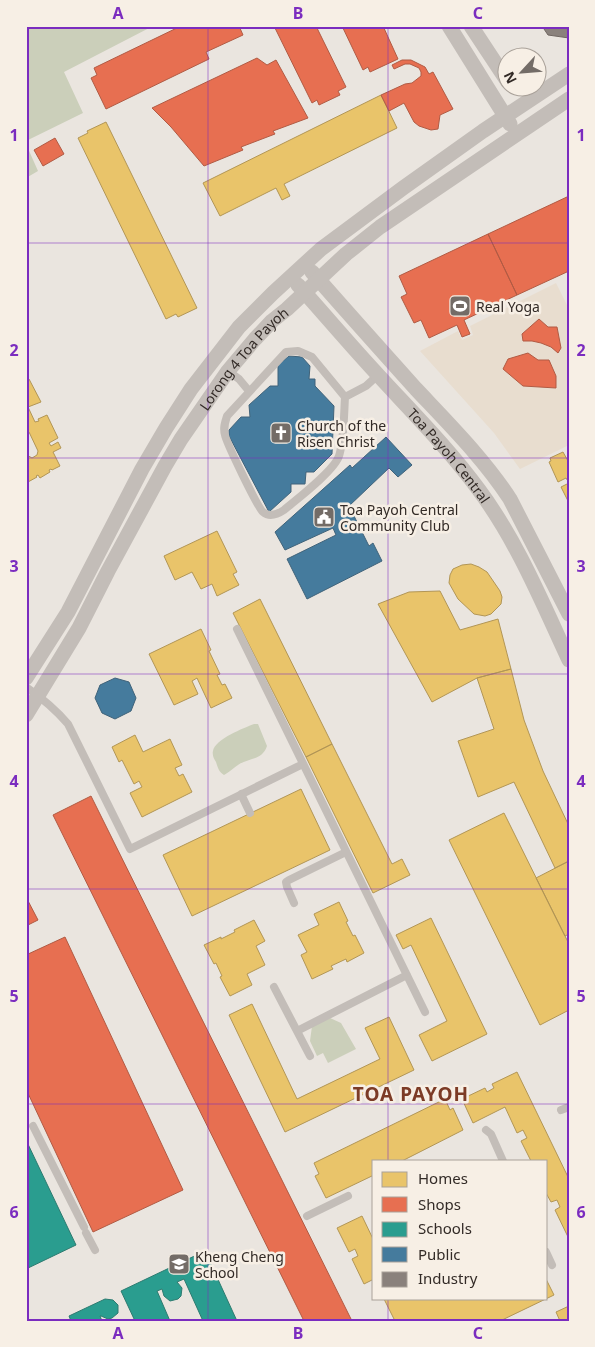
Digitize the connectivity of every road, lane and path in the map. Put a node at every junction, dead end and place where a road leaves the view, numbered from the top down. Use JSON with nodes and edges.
{"nodes":[{"id":1,"x":448,"y":26,"type":"edge"},
{"id":2,"x":471,"y":26,"type":"edge"},
{"id":3,"x":498,"y":67,"type":"edge"},
{"id":4,"x":569,"y":74,"type":"edge"},
{"id":5,"x":518,"y":98,"type":"edge"},
{"id":6,"x":569,"y":98,"type":"edge"},
{"id":7,"x":523,"y":104,"type":"junction"},
{"id":8,"x":505,"y":117,"type":"junction"},
{"id":9,"x":534,"y":122,"type":"junction"},
{"id":10,"x":516,"y":134,"type":"junction"},
{"id":11,"x":305,"y":264,"type":"junction"},
{"id":12,"x":291,"y":276,"type":"junction"},
{"id":13,"x":319,"y":280,"type":"junction"},
{"id":14,"x":305,"y":292,"type":"junction"},
{"id":15,"x":228,"y":371,"type":"junction"},
{"id":16,"x":378,"y":375,"type":"junction"},
{"id":17,"x":249,"y":391,"type":"junction"},
{"id":18,"x":346,"y":397,"type":"junction"},
{"id":19,"x":569,"y":614,"type":"edge"},
{"id":20,"x":237,"y":629,"type":"dead end"},
{"id":21,"x":569,"y":660,"type":"edge"},
{"id":22,"x":26,"y":678,"type":"edge"},
{"id":23,"x":32,"y":691,"type":"edge"},
{"id":24,"x":26,"y":715,"type":"edge"},
{"id":25,"x":303,"y":764,"type":"junction"},
{"id":26,"x":242,"y":794,"type":"junction"},
{"id":27,"x":250,"y":813,"type":"dead end"},
{"id":28,"x":346,"y":852,"type":"junction"},
{"id":29,"x":294,"y":903,"type":"dead end"},
{"id":30,"x":407,"y":976,"type":"junction"},
{"id":31,"x":274,"y":987,"type":"dead end"},
{"id":32,"x":425,"y":1012,"type":"dead end"},
{"id":33,"x":297,"y":1031,"type":"junction"},
{"id":34,"x":310,"y":1056,"type":"dead end"},
{"id":35,"x":569,"y":1107,"type":"edge"},
{"id":36,"x":561,"y":1110,"type":"dead end"},
{"id":37,"x":33,"y":1126,"type":"dead end"},
{"id":38,"x":486,"y":1130,"type":"dead end"},
{"id":39,"x":503,"y":1160,"type":"edge"},
{"id":40,"x":348,"y":1196,"type":"dead end"},
{"id":41,"x":307,"y":1216,"type":"dead end"},
{"id":42,"x":95,"y":1250,"type":"dead end"},
{"id":43,"x":548,"y":1256,"type":"edge"},
{"id":44,"x":552,"y":1265,"type":"dead end"}],
"edges":[{"from":1,"to":8,"type":"street"},
{"from":2,"to":3,"type":"street"},
{"from":4,"to":7,"type":"street","name":"Lorong 4 Toa Payoh"},
{"from":5,"to":7,"type":"street"},
{"from":6,"to":9,"type":"street","name":"Lorong 4 Toa Payoh"},
{"from":7,"to":8,"type":"street","name":"Lorong 4 Toa Payoh"},
{"from":7,"to":9,"type":"street"},
{"from":8,"to":10,"type":"street"},
{"from":8,"to":11,"type":"street","name":"Lorong 4 Toa Payoh"},
{"from":9,"to":10,"type":"street","name":"Lorong 4 Toa Payoh"},
{"from":10,"to":13,"type":"street","name":"Lorong 4 Toa Payoh"},
{"from":11,"to":12,"type":"street","name":"Lorong 4 Toa Payoh"},
{"from":11,"to":13,"type":"street","name":"Toa Payoh Central"},
{"from":12,"to":14,"type":"street","name":"Toa Payoh Central"},
{"from":12,"to":22,"type":"street","name":"Lorong 4 Toa Payoh"},
{"from":13,"to":14,"type":"street","name":"Lorong 4 Toa Payoh"},
{"from":13,"to":19,"type":"street","name":"Toa Payoh Central"},
{"from":14,"to":15,"type":"street","name":"Lorong 4 Toa Payoh"},
{"from":14,"to":16,"type":"street","name":"Toa Payoh Central"},
{"from":15,"to":17,"type":"lane"},
{"from":15,"to":23,"type":"street","name":"Lorong 4 Toa Payoh"},
{"from":16,"to":18,"type":"lane"},
{"from":16,"to":21,"type":"street","name":"Toa Payoh Central"},
{"from":17,"to":18,"type":"lane"},
{"from":17,"to":18,"type":"lane"},
{"from":20,"to":25,"type":"lane"},
{"from":23,"to":24,"type":"street","name":"Lorong 4 Toa Payoh"},
{"from":23,"to":26,"type":"lane"},
{"from":25,"to":26,"type":"lane"},
{"from":25,"to":28,"type":"lane"},
{"from":26,"to":27,"type":"lane"},
{"from":28,"to":29,"type":"lane"},
{"from":28,"to":30,"type":"lane"},
{"from":30,"to":32,"type":"lane"},
{"from":30,"to":33,"type":"lane"},
{"from":31,"to":33,"type":"lane"},
{"from":33,"to":34,"type":"lane"},
{"from":35,"to":36,"type":"lane"},
{"from":37,"to":42,"type":"lane"},
{"from":38,"to":39,"type":"lane"},
{"from":40,"to":41,"type":"lane"},
{"from":43,"to":44,"type":"lane"}]}
